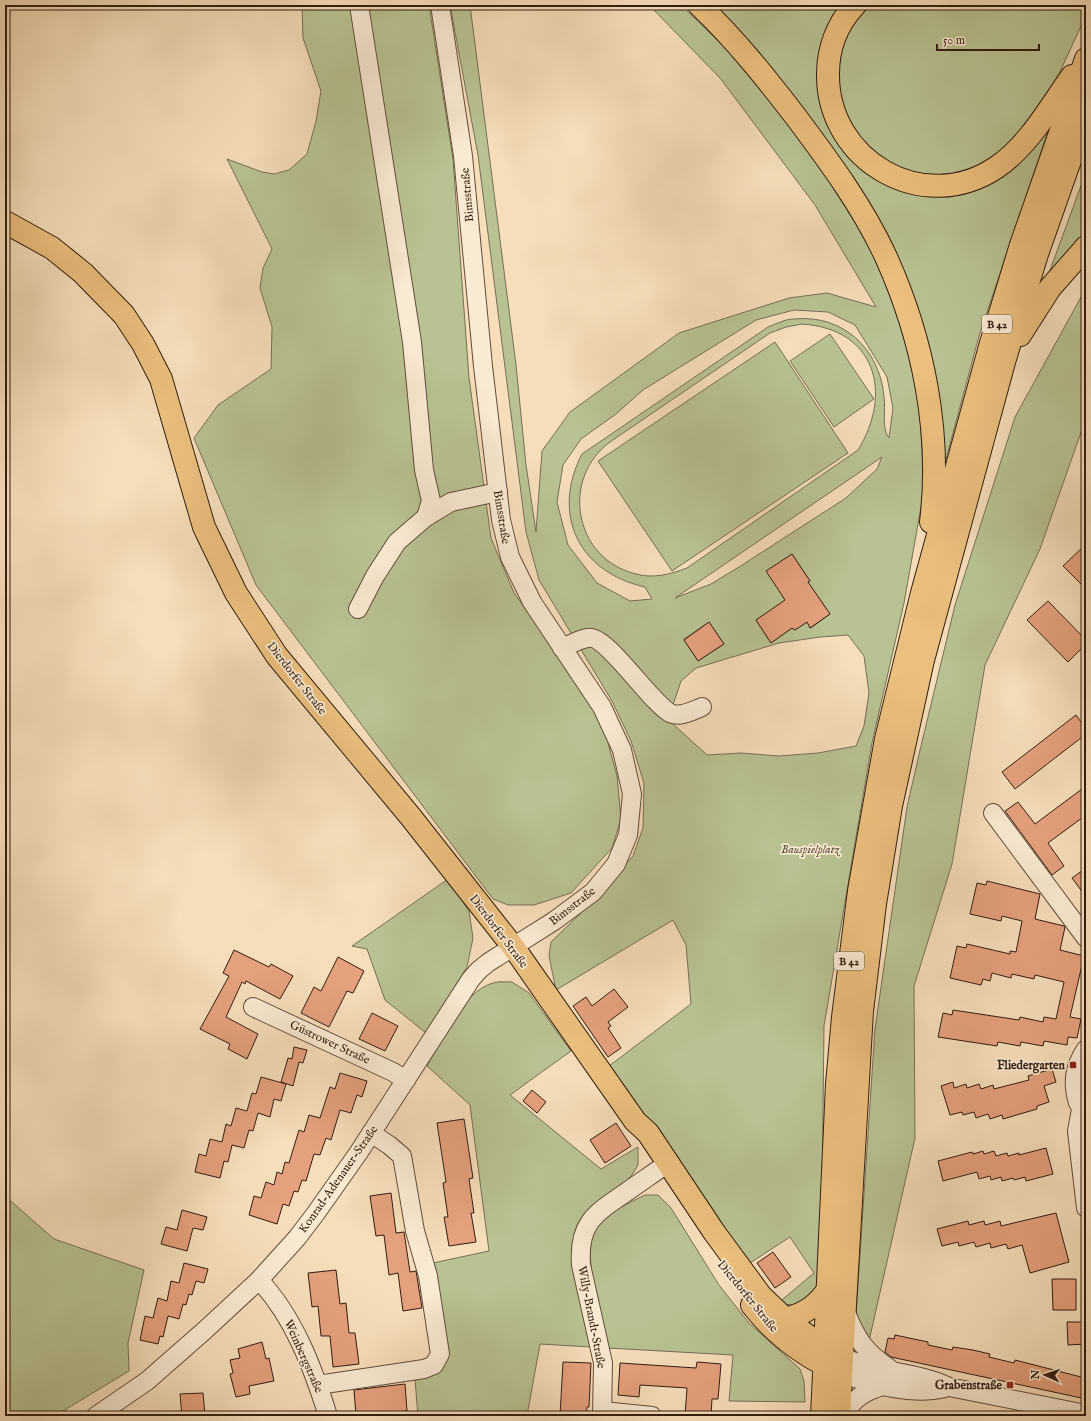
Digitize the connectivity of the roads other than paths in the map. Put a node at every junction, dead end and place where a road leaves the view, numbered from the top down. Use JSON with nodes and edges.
{"nodes":[{"id":1,"x":359,"y":5,"type":"edge"},
{"id":2,"x":440,"y":5,"type":"edge"},
{"id":3,"x":699,"y":5,"type":"edge"},
{"id":4,"x":855,"y":5,"type":"edge"},
{"id":5,"x":1086,"y":55,"type":"edge"},
{"id":6,"x":1086,"y":59,"type":"edge"},
{"id":7,"x":1086,"y":115,"type":"edge"},
{"id":8,"x":5,"y":222,"type":"edge"},
{"id":9,"x":1086,"y":247,"type":"edge"},
{"id":10,"x":1004,"y":362,"type":"junction"},
{"id":11,"x":498,"y":492,"type":"junction"},
{"id":12,"x":426,"y":517,"type":"junction"},
{"id":13,"x":922,"y":593,"type":"junction"},
{"id":14,"x":358,"y":609,"type":"dead end"},
{"id":15,"x":562,"y":648,"type":"junction"},
{"id":16,"x":702,"y":707,"type":"dead end"},
{"id":17,"x":882,"y":805,"type":"junction"},
{"id":18,"x":993,"y":813,"type":"dead end"},
{"id":19,"x":876,"y":841,"type":"junction"},
{"id":20,"x":1086,"y":938,"type":"edge"},
{"id":21,"x":514,"y":948,"type":"junction"},
{"id":22,"x":254,"y":1007,"type":"dead end"},
{"id":23,"x":1086,"y":1050,"type":"edge"},
{"id":24,"x":406,"y":1080,"type":"junction"},
{"id":25,"x":1086,"y":1083,"type":"edge"},
{"id":26,"x":1080,"y":1111,"type":"junction"},
{"id":27,"x":371,"y":1133,"type":"junction"},
{"id":28,"x":663,"y":1167,"type":"junction"},
{"id":29,"x":1086,"y":1208,"type":"edge"},
{"id":30,"x":259,"y":1280,"type":"junction"},
{"id":31,"x":829,"y":1288,"type":"junction"},
{"id":32,"x":845,"y":1308,"type":"junction"},
{"id":33,"x":785,"y":1319,"type":"junction"},
{"id":34,"x":833,"y":1361,"type":"junction"},
{"id":35,"x":896,"y":1373,"type":"junction"},
{"id":36,"x":318,"y":1385,"type":"junction"},
{"id":37,"x":883,"y":1386,"type":"junction"},
{"id":38,"x":949,"y":1387,"type":"junction"},
{"id":39,"x":603,"y":1414,"type":"edge"},
{"id":40,"x":1086,"y":1414,"type":"edge"},
{"id":41,"x":96,"y":1416,"type":"edge"},
{"id":42,"x":328,"y":1416,"type":"edge"},
{"id":43,"x":652,"y":1416,"type":"edge"},
{"id":44,"x":822,"y":1416,"type":"edge"},
{"id":45,"x":839,"y":1416,"type":"edge"},
{"id":46,"x":844,"y":1416,"type":"edge"}],
"edges":[{"from":1,"to":12,"type":"street"},
{"from":2,"to":11,"type":"street","name":"Bimsstraße"},
{"from":3,"to":13,"type":"main road"},
{"from":4,"to":5,"type":"main road"},
{"from":6,"to":13,"type":"main road","number":"B 42"},
{"from":7,"to":10,"type":"main road","number":"B 42"},
{"from":8,"to":21,"type":"main road","name":"Dierdorfer Straße"},
{"from":9,"to":10,"type":"main road"},
{"from":10,"to":17,"type":"main road","number":"B 42"},
{"from":11,"to":12,"type":"street"},
{"from":11,"to":15,"type":"street","name":"Bimsstraße"},
{"from":12,"to":14,"type":"street"},
{"from":13,"to":17,"type":"main road","number":"B 42"},
{"from":15,"to":16,"type":"street"},
{"from":15,"to":21,"type":"street","name":"Bimsstraße"},
{"from":17,"to":19,"type":"main road","number":"B 42"},
{"from":18,"to":20,"type":"street"},
{"from":19,"to":31,"type":"main road","number":"B 42"},
{"from":19,"to":32,"type":"main road","number":"B 42"},
{"from":21,"to":24,"type":"street","name":"Konrad-Adenauer-Straße"},
{"from":21,"to":28,"type":"main road","name":"Dierdorfer Straße"},
{"from":22,"to":24,"type":"street","name":"Güstrower Straße"},
{"from":23,"to":26,"type":"street"},
{"from":24,"to":27,"type":"street","name":"Konrad-Adenauer-Straße"},
{"from":25,"to":26,"type":"street"},
{"from":26,"to":29,"type":"street"},
{"from":27,"to":30,"type":"street","name":"Konrad-Adenauer-Straße"},
{"from":27,"to":36,"type":"street"},
{"from":28,"to":33,"type":"main road","name":"Dierdorfer Straße"},
{"from":28,"to":34,"type":"main road","name":"Dierdorfer Straße"},
{"from":28,"to":39,"type":"street","name":"Willy-Brandt-Straße"},
{"from":30,"to":36,"type":"street","name":"Weinbergstraße"},
{"from":30,"to":41,"type":"street","name":"Konrad-Adenauer-Straße"},
{"from":31,"to":33,"type":"main road"},
{"from":31,"to":34,"type":"main road","number":"B 42"},
{"from":32,"to":34,"type":"main road","number":"B 42"},
{"from":32,"to":35,"type":"street"},
{"from":33,"to":34,"type":"main road","name":"Dierdorfer Straße"},
{"from":34,"to":35,"type":"street","name":"Dierdorfer Straße"},
{"from":34,"to":37,"type":"street","name":"Dierdorfer Straße"},
{"from":34,"to":44,"type":"main road","number":"B 42"},
{"from":34,"to":45,"type":"main road","number":"B 42"},
{"from":35,"to":38,"type":"street","name":"Dierdorfer Straße"},
{"from":36,"to":42,"type":"street","name":"Weinbergstraße"},
{"from":37,"to":38,"type":"street","name":"Dierdorfer Straße"},
{"from":37,"to":46,"type":"street"},
{"from":38,"to":40,"type":"street","name":"Dierdorfer Straße"},
{"from":39,"to":43,"type":"street"}]}
